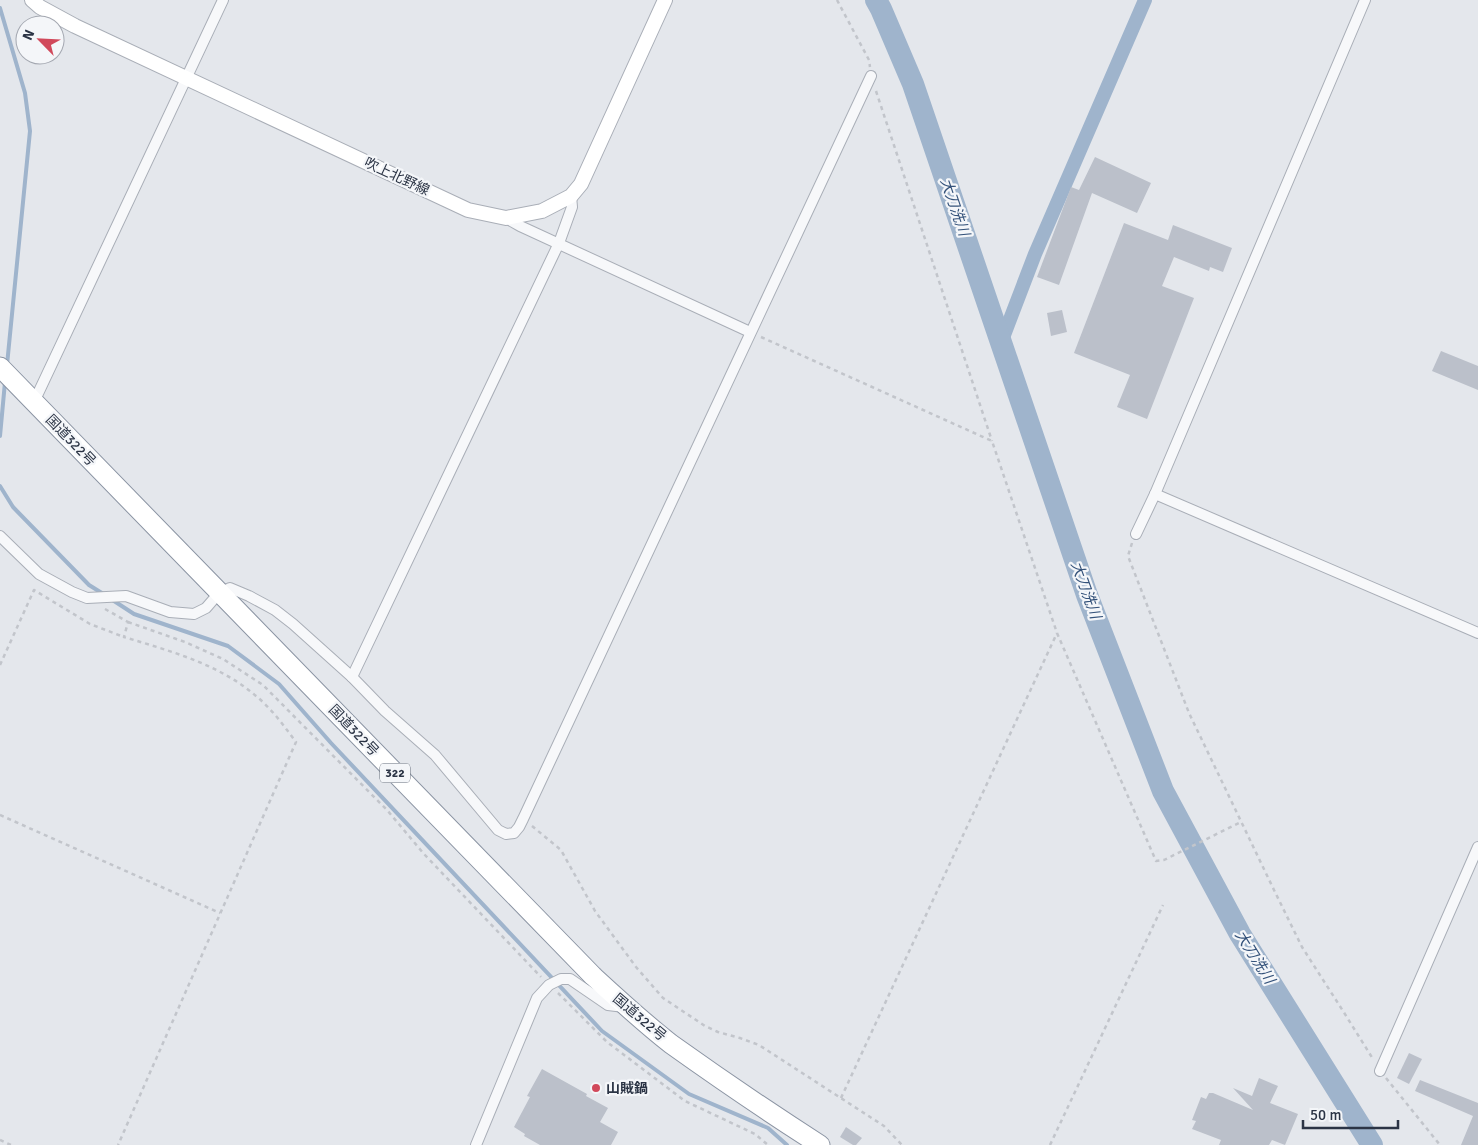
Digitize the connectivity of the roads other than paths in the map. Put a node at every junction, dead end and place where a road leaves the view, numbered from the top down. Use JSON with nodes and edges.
{"nodes":[{"id":1,"x":32,"y":0,"type":"edge"},
{"id":2,"x":223,"y":0,"type":"edge"},
{"id":3,"x":665,"y":0,"type":"edge"},
{"id":4,"x":1365,"y":0,"type":"edge"},
{"id":5,"x":871,"y":76,"type":"road end"},
{"id":6,"x":187,"y":77,"type":"junction"},
{"id":7,"x":571,"y":196,"type":"junction"},
{"id":8,"x":506,"y":218,"type":"junction"},
{"id":9,"x":559,"y":243,"type":"junction"},
{"id":10,"x":750,"y":332,"type":"junction"},
{"id":11,"x":0,"y":367,"type":"edge"},
{"id":12,"x":34,"y":402,"type":"junction"},
{"id":13,"x":1155,"y":494,"type":"junction"},
{"id":14,"x":1136,"y":534,"type":"road end"},
{"id":15,"x":0,"y":536,"type":"edge"},
{"id":16,"x":220,"y":593,"type":"junction"},
{"id":17,"x":1478,"y":633,"type":"edge"},
{"id":18,"x":352,"y":676,"type":"junction"},
{"id":19,"x":1478,"y":847,"type":"edge"},
{"id":20,"x":626,"y":1007,"type":"junction"},
{"id":21,"x":1380,"y":1071,"type":"road end"},
{"id":22,"x":476,"y":1145,"type":"edge"},
{"id":23,"x":820,"y":1145,"type":"edge"}],
"edges":[{"from":1,"to":6,"type":"main road","name":"吹上北野線"},
{"from":2,"to":6,"type":"street"},
{"from":3,"to":7,"type":"main road","name":"吹上北野線"},
{"from":4,"to":13,"type":"street"},
{"from":5,"to":10,"type":"street"},
{"from":6,"to":8,"type":"main road","name":"吹上北野線"},
{"from":6,"to":12,"type":"street"},
{"from":7,"to":8,"type":"main road","name":"吹上北野線"},
{"from":7,"to":9,"type":"street"},
{"from":8,"to":9,"type":"street"},
{"from":9,"to":10,"type":"street"},
{"from":9,"to":18,"type":"street"},
{"from":10,"to":18,"type":"street"},
{"from":11,"to":12,"type":"highway","name":"国道322号","number":"322"},
{"from":12,"to":16,"type":"highway","name":"国道322号","number":"322"},
{"from":13,"to":14,"type":"street"},
{"from":13,"to":17,"type":"street"},
{"from":15,"to":16,"type":"street"},
{"from":16,"to":18,"type":"street"},
{"from":16,"to":20,"type":"highway","name":"国道322号","number":"322"},
{"from":19,"to":21,"type":"street"},
{"from":20,"to":22,"type":"street"},
{"from":20,"to":23,"type":"highway","name":"国道322号","number":"322"}]}
